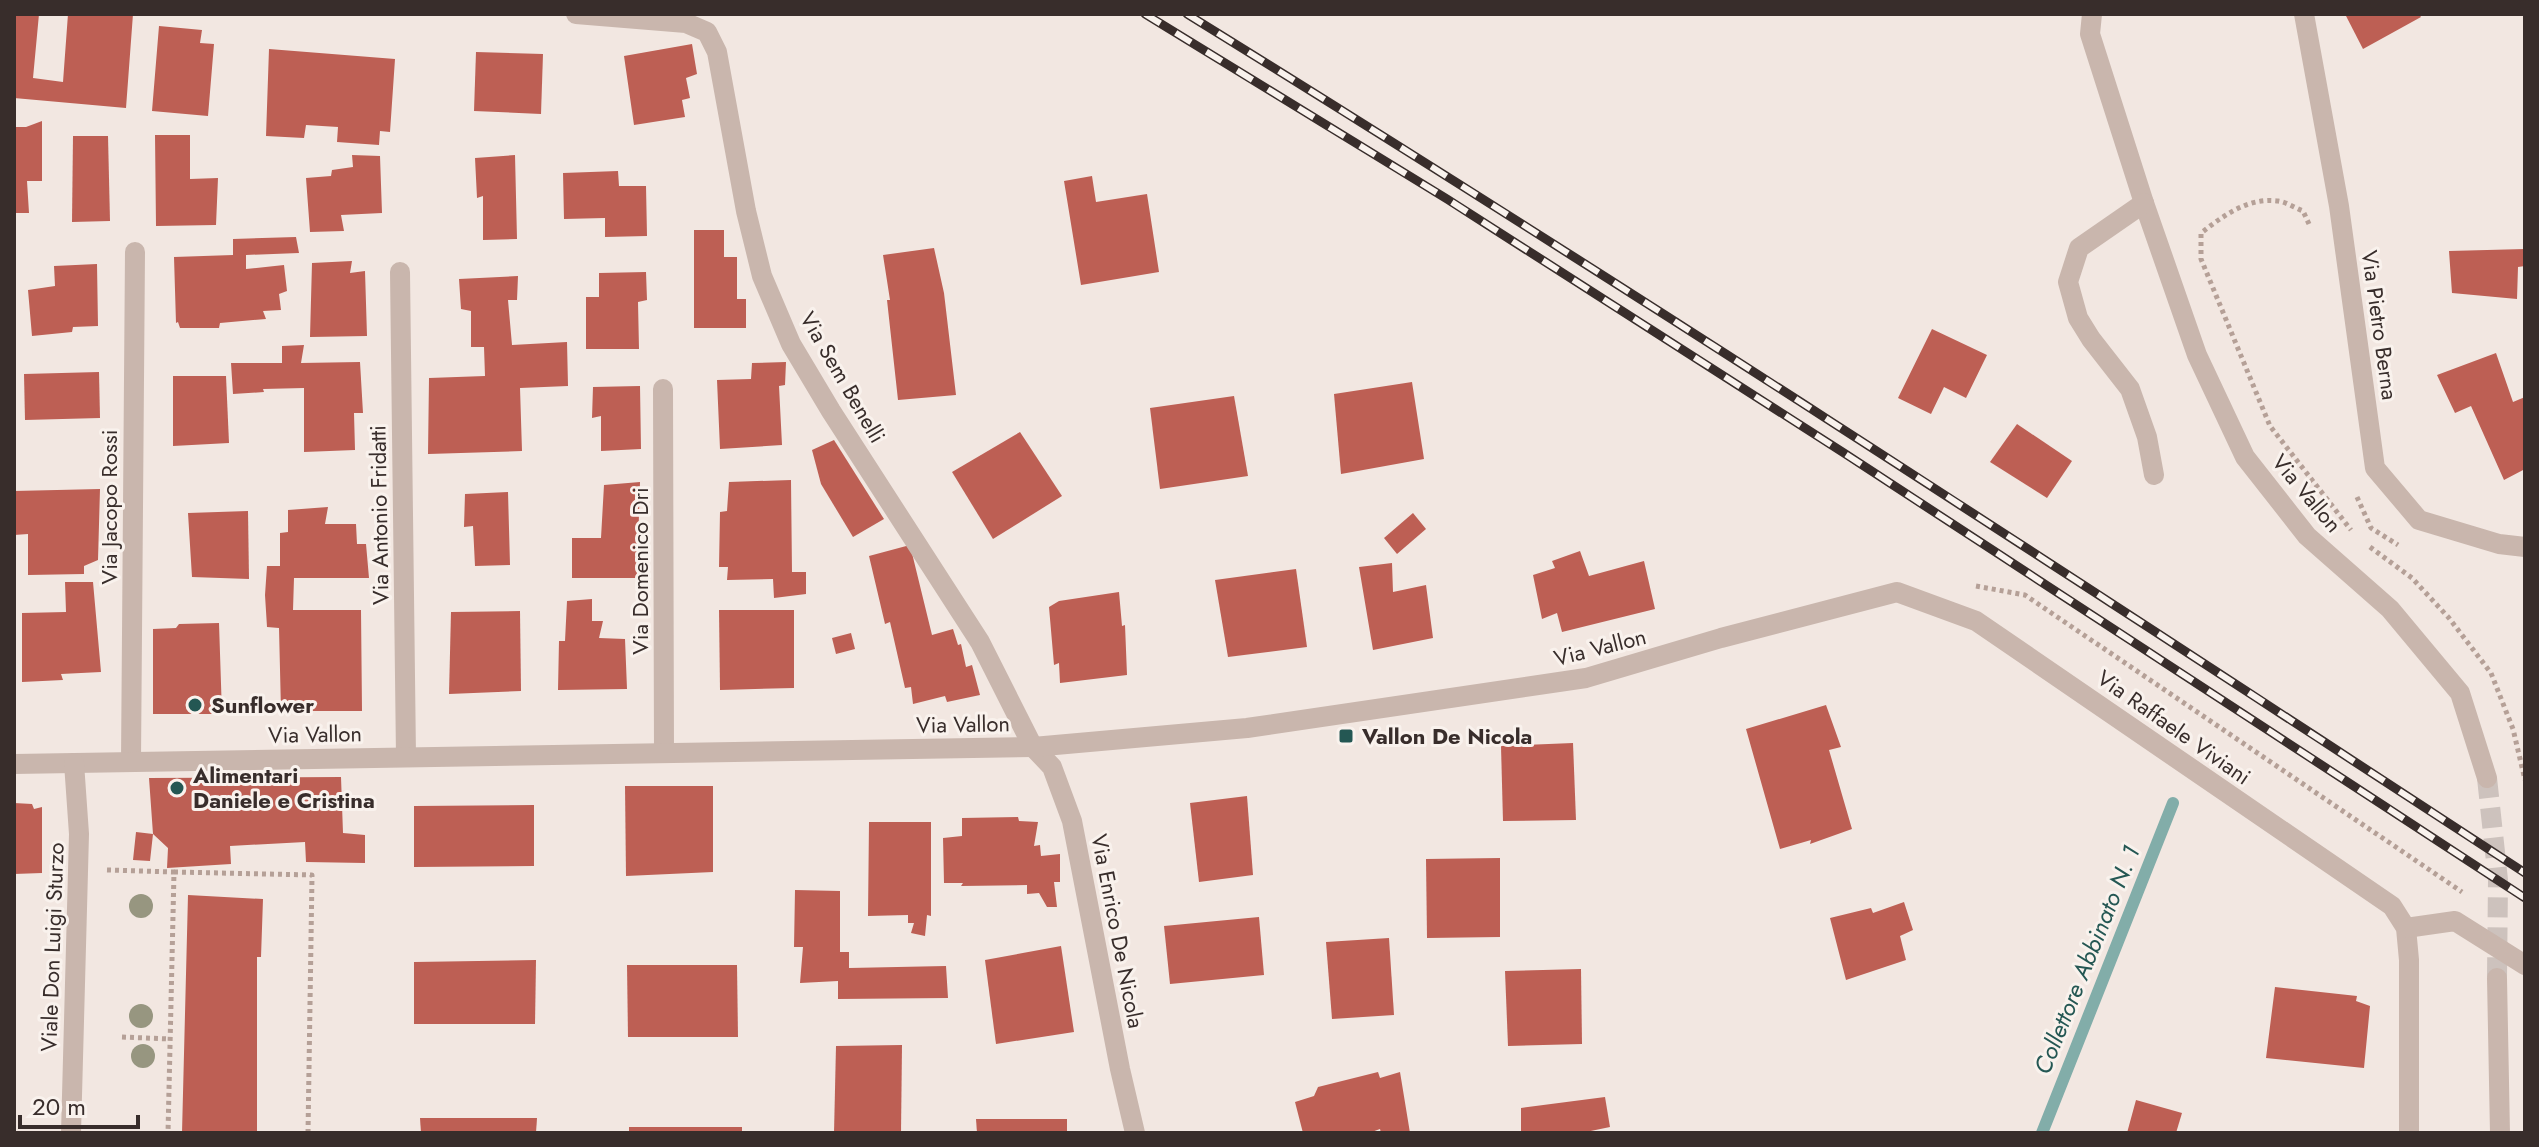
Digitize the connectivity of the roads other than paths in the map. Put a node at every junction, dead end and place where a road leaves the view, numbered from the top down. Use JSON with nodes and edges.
{"nodes":[{"id":1,"x":576,"y":14,"type":"edge"},
{"id":2,"x":2092,"y":14,"type":"edge"},
{"id":3,"x":2304,"y":14,"type":"edge"},
{"id":4,"x":2144,"y":203,"type":"junction"},
{"id":5,"x":135,"y":252,"type":"dead end"},
{"id":6,"x":400,"y":272,"type":"dead end"},
{"id":7,"x":663,"y":389,"type":"dead end"},
{"id":8,"x":2154,"y":475,"type":"dead end"},
{"id":9,"x":2525,"y":547,"type":"edge"},
{"id":10,"x":1897,"y":592,"type":"joint"},
{"id":11,"x":1033,"y":747,"type":"junction"},
{"id":12,"x":664,"y":753,"type":"junction"},
{"id":13,"x":406,"y":757,"type":"junction"},
{"id":14,"x":131,"y":761,"type":"junction"},
{"id":15,"x":74,"y":763,"type":"junction"},
{"id":16,"x":14,"y":764,"type":"edge"},
{"id":17,"x":2487,"y":778,"type":"tunnel mouth"},
{"id":18,"x":2406,"y":928,"type":"junction"},
{"id":19,"x":2525,"y":965,"type":"edge"},
{"id":20,"x":2497,"y":978,"type":"tunnel mouth"},
{"id":21,"x":71,"y":1133,"type":"edge"},
{"id":22,"x":1135,"y":1133,"type":"edge"},
{"id":23,"x":2409,"y":1133,"type":"edge"},
{"id":24,"x":2500,"y":1133,"type":"edge"}],
"edges":[{"from":1,"to":11,"type":"street","name":"Via Sem Benelli"},
{"from":2,"to":4,"type":"street","name":"Via Vallon"},
{"from":3,"to":9,"type":"street","name":"Via Pietro Berna"},
{"from":4,"to":8,"type":"street"},
{"from":4,"to":17,"type":"street","name":"Via Vallon"},
{"from":5,"to":14,"type":"street","name":"Via Jacopo Rossi"},
{"from":6,"to":13,"type":"street","name":"Via Antonio Fridatti"},
{"from":7,"to":12,"type":"street","name":"Via Domenico Dri"},
{"from":10,"to":11,"type":"street","name":"Via Vallon"},
{"from":10,"to":18,"type":"street","name":"Via Raffaele Viviani"},
{"from":11,"to":12,"type":"street","name":"Via Vallon"},
{"from":11,"to":22,"type":"street","name":"Via Enrico De Nicola"},
{"from":12,"to":13,"type":"street","name":"Via Vallon"},
{"from":13,"to":14,"type":"street","name":"Via Vallon"},
{"from":14,"to":15,"type":"street","name":"Via Vallon"},
{"from":15,"to":16,"type":"street","name":"Via Vallon"},
{"from":15,"to":21,"type":"street","name":"Viale Don Luigi Sturzo"},
{"from":18,"to":19,"type":"street"},
{"from":18,"to":23,"type":"street"},
{"from":20,"to":24,"type":"street"}]}
